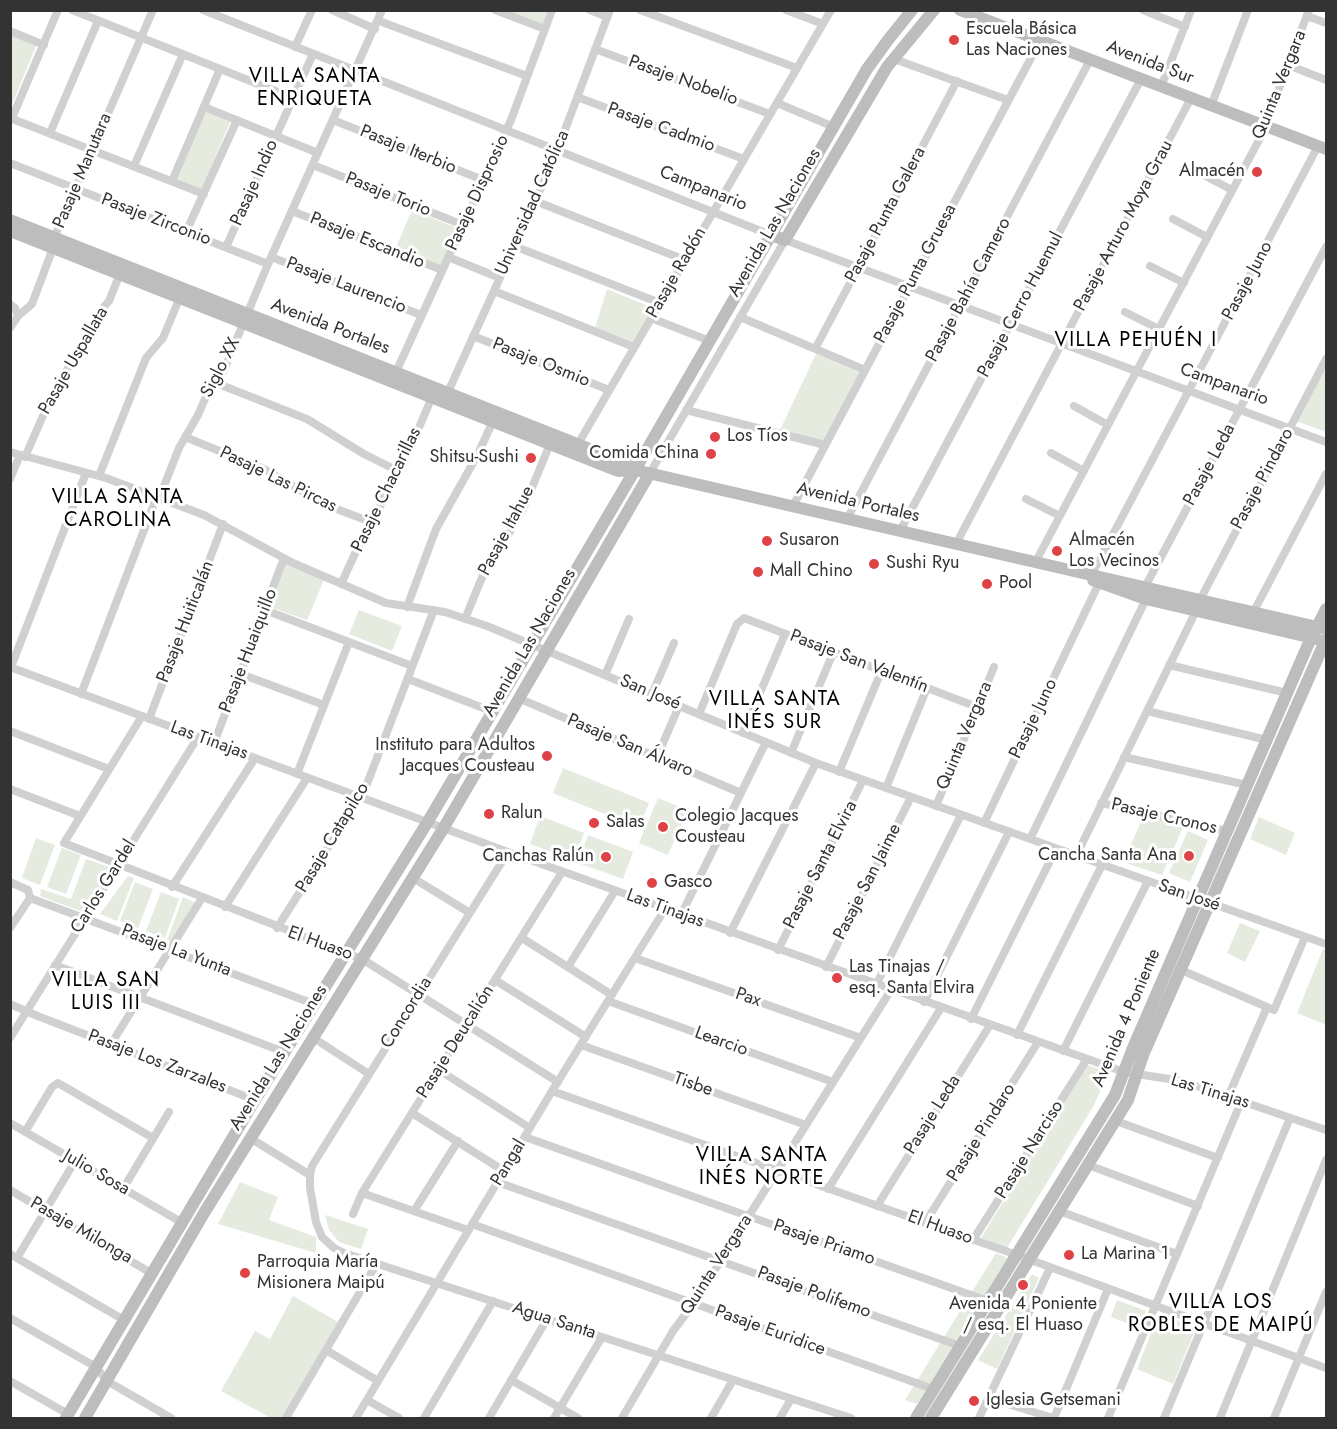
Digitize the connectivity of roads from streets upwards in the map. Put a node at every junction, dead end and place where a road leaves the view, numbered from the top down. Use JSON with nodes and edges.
{"nodes":[{"id":1,"x":58,"y":10,"type":"edge"},
{"id":2,"x":72,"y":10,"type":"edge"},
{"id":3,"x":153,"y":10,"type":"edge"},
{"id":4,"x":203,"y":10,"type":"edge"},
{"id":5,"x":312,"y":10,"type":"edge"},
{"id":6,"x":332,"y":10,"type":"edge"},
{"id":7,"x":382,"y":10,"type":"edge"},
{"id":8,"x":495,"y":10,"type":"edge"},
{"id":9,"x":552,"y":10,"type":"edge"},
{"id":10,"x":590,"y":10,"type":"edge"},
{"id":11,"x":640,"y":10,"type":"edge"},
{"id":12,"x":786,"y":10,"type":"edge"},
{"id":13,"x":831,"y":10,"type":"edge"},
{"id":14,"x":912,"y":10,"type":"edge"},
{"id":15,"x":934,"y":10,"type":"edge"},
{"id":16,"x":960,"y":10,"type":"edge"},
{"id":17,"x":1143,"y":10,"type":"edge"},
{"id":18,"x":1191,"y":10,"type":"edge"},
{"id":19,"x":1248,"y":10,"type":"edge"},
{"id":20,"x":1308,"y":13,"type":"edge"},
{"id":21,"x":609,"y":14,"type":"edge"},
{"id":22,"x":98,"y":21,"type":"junction"},
{"id":23,"x":1326,"y":23,"type":"edge"},
{"id":24,"x":823,"y":24,"type":"junction"},
{"id":25,"x":377,"y":25,"type":"junction"},
{"id":26,"x":1185,"y":27,"type":"junction"},
{"id":27,"x":545,"y":29,"type":"junction"},
{"id":28,"x":10,"y":31,"type":"edge"},
{"id":29,"x":141,"y":38,"type":"junction"},
{"id":30,"x":1040,"y":41,"type":"junction"},
{"id":31,"x":44,"y":45,"type":"junction"},
{"id":32,"x":295,"y":47,"type":"junction"},
{"id":33,"x":595,"y":49,"type":"junction"},
{"id":34,"x":183,"y":54,"type":"junction"},
{"id":35,"x":313,"y":54,"type":"junction"},
{"id":36,"x":894,"y":58,"type":"junction"},
{"id":37,"x":1090,"y":60,"type":"junction"},
{"id":38,"x":1288,"y":65,"type":"junction"},
{"id":39,"x":797,"y":68,"type":"junction"},
{"id":40,"x":220,"y":69,"type":"junction"},
{"id":41,"x":356,"y":71,"type":"junction"},
{"id":42,"x":527,"y":76,"type":"junction"},
{"id":43,"x":1141,"y":79,"type":"junction"},
{"id":44,"x":1326,"y":80,"type":"edge"},
{"id":45,"x":957,"y":81,"type":"junction"},
{"id":46,"x":1161,"y":87,"type":"junction"},
{"id":47,"x":578,"y":97,"type":"junction"},
{"id":48,"x":293,"y":98,"type":"junction"},
{"id":49,"x":1191,"y":98,"type":"junction"},
{"id":50,"x":1008,"y":100,"type":"junction"},
{"id":51,"x":777,"y":103,"type":"junction"},
{"id":52,"x":1211,"y":106,"type":"junction"},
{"id":53,"x":204,"y":107,"type":"junction"},
{"id":54,"x":770,"y":114,"type":"junction"},
{"id":55,"x":11,"y":118,"type":"edge"},
{"id":56,"x":237,"y":120,"type":"junction"},
{"id":57,"x":333,"y":120,"type":"junction"},
{"id":58,"x":1265,"y":126,"type":"junction"},
{"id":59,"x":834,"y":127,"type":"junction"},
{"id":60,"x":506,"y":130,"type":"junction"},
{"id":61,"x":50,"y":133,"type":"junction"},
{"id":62,"x":276,"y":136,"type":"junction"},
{"id":63,"x":1322,"y":148,"type":"edge"},
{"id":64,"x":92,"y":150,"type":"junction"},
{"id":65,"x":557,"y":150,"type":"junction"},
{"id":66,"x":318,"y":153,"type":"junction"},
{"id":67,"x":744,"y":159,"type":"junction"},
{"id":68,"x":10,"y":163,"type":"edge"},
{"id":69,"x":313,"y":165,"type":"junction"},
{"id":70,"x":134,"y":166,"type":"junction"},
{"id":71,"x":1198,"y":172,"type":"dead end"},
{"id":72,"x":483,"y":180,"type":"junction"},
{"id":73,"x":172,"y":182,"type":"junction"},
{"id":74,"x":75,"y":189,"type":"junction"},
{"id":75,"x":1233,"y":190,"type":"junction"},
{"id":76,"x":204,"y":194,"type":"junction"},
{"id":77,"x":535,"y":201,"type":"junction"},
{"id":78,"x":292,"y":211,"type":"junction"},
{"id":79,"x":713,"y":212,"type":"junction"},
{"id":80,"x":1173,"y":219,"type":"dead end"},
{"id":81,"x":10,"y":220,"type":"edge"},
{"id":82,"x":463,"y":225,"type":"junction"},
{"id":83,"x":10,"y":231,"type":"edge"},
{"id":84,"x":186,"y":232,"type":"junction"},
{"id":85,"x":771,"y":235,"type":"junction"},
{"id":86,"x":1208,"y":237,"type":"junction"},
{"id":87,"x":785,"y":240,"type":"junction"},
{"id":88,"x":54,"y":243,"type":"junction"},
{"id":89,"x":514,"y":246,"type":"junction"},
{"id":90,"x":226,"y":247,"type":"junction"},
{"id":91,"x":1326,"y":247,"type":"edge"},
{"id":92,"x":448,"y":256,"type":"junction"},
{"id":93,"x":270,"y":260,"type":"junction"},
{"id":94,"x":685,"y":260,"type":"junction"},
{"id":95,"x":1150,"y":266,"type":"dead end"},
{"id":96,"x":858,"y":268,"type":"junction"},
{"id":97,"x":122,"y":269,"type":"junction"},
{"id":98,"x":442,"y":270,"type":"junction"},
{"id":99,"x":500,"y":278,"type":"junction"},
{"id":100,"x":1184,"y":283,"type":"junction"},
{"id":101,"x":909,"y":286,"type":"junction"},
{"id":102,"x":494,"y":291,"type":"junction"},
{"id":103,"x":180,"y":297,"type":"junction"},
{"id":104,"x":660,"y":303,"type":"junction"},
{"id":105,"x":10,"y":304,"type":"edge"},
{"id":106,"x":960,"y":306,"type":"junction"},
{"id":107,"x":1125,"y":312,"type":"dead end"},
{"id":108,"x":421,"y":315,"type":"junction"},
{"id":109,"x":18,"y":316,"type":"junction"},
{"id":110,"x":741,"y":316,"type":"junction"},
{"id":111,"x":245,"y":318,"type":"junction"},
{"id":112,"x":651,"y":318,"type":"junction"},
{"id":113,"x":723,"y":318,"type":"junction"},
{"id":114,"x":1011,"y":325,"type":"junction"},
{"id":115,"x":735,"y":326,"type":"junction"},
{"id":116,"x":10,"y":328,"type":"edge"},
{"id":117,"x":1159,"y":329,"type":"junction"},
{"id":118,"x":473,"y":336,"type":"junction"},
{"id":119,"x":710,"y":341,"type":"junction"},
{"id":120,"x":1061,"y":343,"type":"junction"},
{"id":121,"x":634,"y":347,"type":"junction"},
{"id":122,"x":815,"y":349,"type":"junction"},
{"id":123,"x":1326,"y":359,"type":"edge"},
{"id":124,"x":865,"y":370,"type":"junction"},
{"id":125,"x":1137,"y":371,"type":"junction"},
{"id":126,"x":396,"y":372,"type":"junction"},
{"id":127,"x":216,"y":383,"type":"junction"},
{"id":128,"x":609,"y":390,"type":"junction"},
{"id":129,"x":1190,"y":391,"type":"junction"},
{"id":130,"x":448,"y":392,"type":"junction"},
{"id":131,"x":432,"y":397,"type":"junction"},
{"id":132,"x":1074,"y":406,"type":"dead end"},
{"id":133,"x":686,"y":410,"type":"junction"},
{"id":134,"x":1239,"y":410,"type":"junction"},
{"id":135,"x":493,"y":421,"type":"junction"},
{"id":136,"x":1108,"y":425,"type":"junction"},
{"id":137,"x":1289,"y":428,"type":"junction"},
{"id":138,"x":185,"y":437,"type":"junction"},
{"id":139,"x":1326,"y":442,"type":"edge"},
{"id":140,"x":550,"y":444,"type":"junction"},
{"id":141,"x":578,"y":444,"type":"junction"},
{"id":142,"x":825,"y":445,"type":"junction"},
{"id":143,"x":1051,"y":453,"type":"dead end"},
{"id":144,"x":18,"y":455,"type":"edge"},
{"id":145,"x":396,"y":470,"type":"junction"},
{"id":146,"x":635,"y":470,"type":"junction"},
{"id":147,"x":1084,"y":471,"type":"junction"},
{"id":148,"x":86,"y":472,"type":"junction"},
{"id":149,"x":650,"y":473,"type":"junction"},
{"id":150,"x":1326,"y":474,"type":"edge"},
{"id":151,"x":99,"y":476,"type":"junction"},
{"id":152,"x":10,"y":479,"type":"edge"},
{"id":153,"x":158,"y":498,"type":"junction"},
{"id":154,"x":1026,"y":499,"type":"dead end"},
{"id":155,"x":793,"y":506,"type":"junction"},
{"id":156,"x":1060,"y":516,"type":"junction"},
{"id":157,"x":847,"y":519,"type":"junction"},
{"id":158,"x":371,"y":522,"type":"junction"},
{"id":159,"x":224,"y":524,"type":"junction"},
{"id":160,"x":900,"y":531,"type":"junction"},
{"id":161,"x":956,"y":544,"type":"junction"},
{"id":162,"x":284,"y":558,"type":"junction"},
{"id":163,"x":1035,"y":563,"type":"junction"},
{"id":164,"x":1096,"y":578,"type":"junction"},
{"id":165,"x":341,"y":584,"type":"junction"},
{"id":166,"x":1145,"y":593,"type":"junction"},
{"id":167,"x":1198,"y":606,"type":"junction"},
{"id":168,"x":407,"y":607,"type":"junction"},
{"id":169,"x":1326,"y":609,"type":"edge"},
{"id":170,"x":265,"y":610,"type":"junction"},
{"id":171,"x":434,"y":610,"type":"junction"},
{"id":172,"x":1253,"y":613,"type":"junction"},
{"id":173,"x":465,"y":619,"type":"junction"},
{"id":174,"x":629,"y":619,"type":"dead end"},
{"id":175,"x":785,"y":634,"type":"junction"},
{"id":176,"x":1322,"y":636,"type":"edge"},
{"id":177,"x":349,"y":642,"type":"junction"},
{"id":178,"x":674,"y":643,"type":"dead end"},
{"id":179,"x":531,"y":644,"type":"junction"},
{"id":180,"x":546,"y":650,"type":"junction"},
{"id":181,"x":833,"y":653,"type":"junction"},
{"id":182,"x":1169,"y":665,"type":"junction"},
{"id":183,"x":412,"y":666,"type":"junction"},
{"id":184,"x":11,"y":667,"type":"edge"},
{"id":185,"x":994,"y":667,"type":"dead end"},
{"id":186,"x":881,"y":672,"type":"junction"},
{"id":187,"x":241,"y":674,"type":"junction"},
{"id":188,"x":605,"y":675,"type":"junction"},
{"id":189,"x":408,"y":679,"type":"junction"},
{"id":190,"x":927,"y":688,"type":"junction"},
{"id":191,"x":1287,"y":693,"type":"junction"},
{"id":192,"x":81,"y":694,"type":"junction"},
{"id":193,"x":652,"y":694,"type":"junction"},
{"id":194,"x":518,"y":699,"type":"junction"},
{"id":195,"x":324,"y":705,"type":"junction"},
{"id":196,"x":679,"y":706,"type":"junction"},
{"id":197,"x":977,"y":707,"type":"junction"},
{"id":198,"x":491,"y":711,"type":"junction"},
{"id":199,"x":1147,"y":711,"type":"junction"},
{"id":200,"x":699,"y":714,"type":"junction"},
{"id":201,"x":145,"y":718,"type":"junction"},
{"id":202,"x":10,"y":731,"type":"edge"},
{"id":203,"x":743,"y":732,"type":"junction"},
{"id":204,"x":198,"y":737,"type":"junction"},
{"id":205,"x":1267,"y":740,"type":"junction"},
{"id":206,"x":766,"y":742,"type":"junction"},
{"id":207,"x":214,"y":743,"type":"junction"},
{"id":208,"x":791,"y":753,"type":"junction"},
{"id":209,"x":657,"y":757,"type":"junction"},
{"id":210,"x":1124,"y":757,"type":"junction"},
{"id":211,"x":255,"y":758,"type":"junction"},
{"id":212,"x":816,"y":763,"type":"junction"},
{"id":213,"x":109,"y":769,"type":"junction"},
{"id":214,"x":839,"y":772,"type":"junction"},
{"id":215,"x":297,"y":774,"type":"junction"},
{"id":216,"x":307,"y":778,"type":"junction"},
{"id":217,"x":863,"y":780,"type":"junction"},
{"id":218,"x":1247,"y":785,"type":"junction"},
{"id":219,"x":886,"y":788,"type":"junction"},
{"id":220,"x":10,"y":789,"type":"edge"},
{"id":221,"x":741,"y":793,"type":"junction"},
{"id":222,"x":911,"y":797,"type":"junction"},
{"id":223,"x":361,"y":798,"type":"junction"},
{"id":224,"x":1101,"y":803,"type":"junction"},
{"id":225,"x":936,"y":806,"type":"junction"},
{"id":226,"x":961,"y":815,"type":"junction"},
{"id":227,"x":80,"y":816,"type":"junction"},
{"id":228,"x":427,"y":823,"type":"junction"},
{"id":229,"x":984,"y":823,"type":"junction"},
{"id":230,"x":443,"y":829,"type":"junction"},
{"id":231,"x":1227,"y":831,"type":"junction"},
{"id":232,"x":1010,"y":832,"type":"junction"},
{"id":233,"x":1030,"y":839,"type":"junction"},
{"id":234,"x":64,"y":843,"type":"joint"},
{"id":235,"x":1056,"y":849,"type":"junction"},
{"id":236,"x":508,"y":852,"type":"junction"},
{"id":237,"x":1076,"y":856,"type":"junction"},
{"id":238,"x":1102,"y":865,"type":"junction"},
{"id":239,"x":118,"y":866,"type":"junction"},
{"id":240,"x":562,"y":872,"type":"junction"},
{"id":241,"x":413,"y":878,"type":"junction"},
{"id":242,"x":1148,"y":881,"type":"junction"},
{"id":243,"x":10,"y":882,"type":"edge"},
{"id":244,"x":172,"y":887,"type":"junction"},
{"id":245,"x":615,"y":891,"type":"junction"},
{"id":246,"x":30,"y":898,"type":"junction"},
{"id":247,"x":202,"y":898,"type":"junction"},
{"id":248,"x":1198,"y":899,"type":"junction"},
{"id":249,"x":1211,"y":904,"type":"junction"},
{"id":250,"x":225,"y":908,"type":"junction"},
{"id":251,"x":665,"y":909,"type":"junction"},
{"id":252,"x":470,"y":913,"type":"junction"},
{"id":253,"x":681,"y":915,"type":"junction"},
{"id":254,"x":85,"y":918,"type":"junction"},
{"id":255,"x":10,"y":928,"type":"edge"},
{"id":256,"x":277,"y":928,"type":"junction"},
{"id":257,"x":730,"y":933,"type":"junction"},
{"id":258,"x":1305,"y":937,"type":"junction"},
{"id":259,"x":522,"y":938,"type":"junction"},
{"id":260,"x":1326,"y":944,"type":"edge"},
{"id":261,"x":170,"y":949,"type":"junction"},
{"id":262,"x":778,"y":950,"type":"junction"},
{"id":263,"x":346,"y":955,"type":"junction"},
{"id":264,"x":635,"y":958,"type":"junction"},
{"id":265,"x":362,"y":959,"type":"junction"},
{"id":266,"x":56,"y":964,"type":"junction"},
{"id":267,"x":568,"y":967,"type":"junction"},
{"id":268,"x":826,"y":967,"type":"junction"},
{"id":269,"x":1181,"y":970,"type":"junction"},
{"id":270,"x":495,"y":980,"type":"junction"},
{"id":271,"x":876,"y":985,"type":"junction"},
{"id":272,"x":891,"y":990,"type":"junction"},
{"id":273,"x":419,"y":995,"type":"junction"},
{"id":274,"x":140,"y":997,"type":"junction"},
{"id":275,"x":610,"y":998,"type":"junction"},
{"id":276,"x":924,"y":1002,"type":"junction"},
{"id":277,"x":10,"y":1004,"type":"edge"},
{"id":278,"x":314,"y":1004,"type":"junction"},
{"id":279,"x":1267,"y":1007,"type":"junction"},
{"id":280,"x":941,"y":1008,"type":"junction"},
{"id":281,"x":27,"y":1010,"type":"junction"},
{"id":282,"x":971,"y":1018,"type":"junction"},
{"id":283,"x":467,"y":1025,"type":"junction"},
{"id":284,"x":990,"y":1025,"type":"junction"},
{"id":285,"x":1017,"y":1035,"type":"junction"},
{"id":286,"x":312,"y":1037,"type":"junction"},
{"id":287,"x":586,"y":1037,"type":"junction"},
{"id":288,"x":10,"y":1038,"type":"edge"},
{"id":289,"x":861,"y":1038,"type":"junction"},
{"id":290,"x":1038,"y":1042,"type":"junction"},
{"id":291,"x":111,"y":1044,"type":"junction"},
{"id":292,"x":581,"y":1045,"type":"junction"},
{"id":293,"x":1063,"y":1051,"type":"junction"},
{"id":294,"x":284,"y":1052,"type":"junction"},
{"id":295,"x":1087,"y":1059,"type":"junction"},
{"id":296,"x":439,"y":1070,"type":"junction"},
{"id":297,"x":1124,"y":1072,"type":"junction"},
{"id":298,"x":369,"y":1074,"type":"junction"},
{"id":299,"x":1137,"y":1075,"type":"junction"},
{"id":300,"x":558,"y":1082,"type":"junction"},
{"id":301,"x":833,"y":1082,"type":"junction"},
{"id":302,"x":552,"y":1091,"type":"junction"},
{"id":303,"x":1228,"y":1097,"type":"junction"},
{"id":304,"x":255,"y":1100,"type":"junction"},
{"id":305,"x":1241,"y":1102,"type":"junction"},
{"id":306,"x":169,"y":1112,"type":"dead end"},
{"id":307,"x":412,"y":1113,"type":"junction"},
{"id":308,"x":1290,"y":1118,"type":"junction"},
{"id":309,"x":1116,"y":1120,"type":"junction"},
{"id":310,"x":10,"y":1123,"type":"edge"},
{"id":311,"x":806,"y":1125,"type":"junction"},
{"id":312,"x":530,"y":1128,"type":"junction"},
{"id":313,"x":1326,"y":1130,"type":"edge"},
{"id":314,"x":25,"y":1132,"type":"junction"},
{"id":315,"x":525,"y":1137,"type":"junction"},
{"id":316,"x":153,"y":1138,"type":"junction"},
{"id":317,"x":250,"y":1138,"type":"junction"},
{"id":318,"x":458,"y":1141,"type":"junction"},
{"id":319,"x":1218,"y":1158,"type":"junction"},
{"id":320,"x":1326,"y":1160,"type":"edge"},
{"id":321,"x":75,"y":1161,"type":"junction"},
{"id":322,"x":1088,"y":1165,"type":"junction"},
{"id":323,"x":504,"y":1170,"type":"junction"},
{"id":324,"x":777,"y":1171,"type":"junction"},
{"id":325,"x":310,"y":1175,"type":"junction"},
{"id":326,"x":497,"y":1182,"type":"junction"},
{"id":327,"x":123,"y":1189,"type":"junction"},
{"id":328,"x":828,"y":1189,"type":"junction"},
{"id":329,"x":10,"y":1190,"type":"edge"},
{"id":330,"x":362,"y":1193,"type":"junction"},
{"id":331,"x":877,"y":1206,"type":"junction"},
{"id":332,"x":1198,"y":1206,"type":"junction"},
{"id":333,"x":46,"y":1210,"type":"junction"},
{"id":334,"x":414,"y":1211,"type":"junction"},
{"id":335,"x":1059,"y":1211,"type":"junction"},
{"id":336,"x":353,"y":1214,"type":"dead end"},
{"id":337,"x":749,"y":1216,"type":"junction"},
{"id":338,"x":181,"y":1222,"type":"junction"},
{"id":339,"x":925,"y":1223,"type":"junction"},
{"id":340,"x":470,"y":1227,"type":"junction"},
{"id":341,"x":973,"y":1240,"type":"junction"},
{"id":342,"x":1177,"y":1254,"type":"junction"},
{"id":343,"x":14,"y":1256,"type":"edge"},
{"id":344,"x":1023,"y":1258,"type":"junction"},
{"id":345,"x":721,"y":1260,"type":"junction"},
{"id":346,"x":377,"y":1263,"type":"junction"},
{"id":347,"x":1050,"y":1268,"type":"junction"},
{"id":348,"x":151,"y":1273,"type":"junction"},
{"id":349,"x":436,"y":1283,"type":"junction"},
{"id":350,"x":1108,"y":1289,"type":"junction"},
{"id":351,"x":1326,"y":1292,"type":"edge"},
{"id":352,"x":493,"y":1301,"type":"junction"},
{"id":353,"x":988,"y":1301,"type":"junction"},
{"id":354,"x":694,"y":1303,"type":"junction"},
{"id":355,"x":1156,"y":1306,"type":"junction"},
{"id":356,"x":10,"y":1318,"type":"edge"},
{"id":357,"x":547,"y":1319,"type":"junction"},
{"id":358,"x":124,"y":1320,"type":"junction"},
{"id":359,"x":1204,"y":1323,"type":"junction"},
{"id":360,"x":602,"y":1337,"type":"junction"},
{"id":361,"x":1252,"y":1341,"type":"junction"},
{"id":362,"x":960,"y":1346,"type":"junction"},
{"id":363,"x":326,"y":1350,"type":"junction"},
{"id":364,"x":659,"y":1355,"type":"junction"},
{"id":365,"x":1299,"y":1358,"type":"junction"},
{"id":366,"x":96,"y":1367,"type":"junction"},
{"id":367,"x":1326,"y":1368,"type":"edge"},
{"id":368,"x":511,"y":1380,"type":"junction"},
{"id":369,"x":733,"y":1380,"type":"junction"},
{"id":370,"x":10,"y":1381,"type":"edge"},
{"id":371,"x":378,"y":1381,"type":"junction"},
{"id":372,"x":107,"y":1382,"type":"junction"},
{"id":373,"x":933,"y":1389,"type":"junction"},
{"id":374,"x":989,"y":1398,"type":"junction"},
{"id":375,"x":791,"y":1399,"type":"junction"},
{"id":376,"x":367,"y":1400,"type":"junction"},
{"id":377,"x":560,"y":1408,"type":"junction"},
{"id":378,"x":67,"y":1416,"type":"edge"},
{"id":379,"x":847,"y":1418,"type":"edge"},
{"id":380,"x":85,"y":1419,"type":"edge"},
{"id":381,"x":171,"y":1419,"type":"edge"},
{"id":382,"x":286,"y":1419,"type":"edge"},
{"id":383,"x":356,"y":1419,"type":"edge"},
{"id":384,"x":399,"y":1419,"type":"edge"},
{"id":385,"x":424,"y":1419,"type":"edge"},
{"id":386,"x":489,"y":1419,"type":"edge"},
{"id":387,"x":554,"y":1419,"type":"edge"},
{"id":388,"x":578,"y":1419,"type":"edge"},
{"id":389,"x":622,"y":1419,"type":"edge"},
{"id":390,"x":711,"y":1419,"type":"edge"},
{"id":391,"x":780,"y":1419,"type":"edge"},
{"id":392,"x":916,"y":1419,"type":"edge"},
{"id":393,"x":931,"y":1419,"type":"edge"},
{"id":394,"x":979,"y":1419,"type":"edge"},
{"id":395,"x":1054,"y":1419,"type":"edge"},
{"id":396,"x":1108,"y":1419,"type":"edge"},
{"id":397,"x":1164,"y":1419,"type":"edge"},
{"id":398,"x":1220,"y":1419,"type":"edge"},
{"id":399,"x":1274,"y":1419,"type":"edge"}],
"edges":[{"from":1,"to":31,"type":"street"},
{"from":2,"to":22,"type":"street"},
{"from":3,"to":29,"type":"street","name":"Pasaje Manutara"},
{"from":4,"to":32,"type":"street","name":"Campanario"},
{"from":5,"to":32,"type":"street"},
{"from":6,"to":25,"type":"street"},
{"from":7,"to":25,"type":"street","name":"Siglo XX"},
{"from":8,"to":27,"type":"street"},
{"from":9,"to":27,"type":"street","name":"Pasaje Disprosio"},
{"from":10,"to":21,"type":"street"},
{"from":11,"to":39,"type":"street"},
{"from":12,"to":24,"type":"street"},
{"from":13,"to":24,"type":"street","name":"Pasaje Radón"},
{"from":14,"to":59,"type":"street","name":"Avenida Las Naciones"},
{"from":15,"to":36,"type":"street","name":"Avenida Las Naciones"},
{"from":16,"to":30,"type":"street","name":"Avenida Sur"},
{"from":17,"to":26,"type":"street"},
{"from":18,"to":26,"type":"street"},
{"from":19,"to":52,"type":"street"},
{"from":20,"to":23,"type":"street"},
{"from":20,"to":38,"type":"street","name":"Quinta Vergara"},
{"from":21,"to":33,"type":"street","name":"Universidad Católica"},
{"from":22,"to":29,"type":"street"},
{"from":22,"to":61,"type":"street"},
{"from":24,"to":39,"type":"street","name":"Pasaje Radón"},
{"from":25,"to":41,"type":"street","name":"Siglo XX"},
{"from":25,"to":42,"type":"street"},
{"from":26,"to":46,"type":"street"},
{"from":27,"to":42,"type":"street","name":"Pasaje Disprosio"},
{"from":28,"to":31,"type":"street"},
{"from":29,"to":34,"type":"street"},
{"from":29,"to":64,"type":"street","name":"Pasaje Manutara"},
{"from":30,"to":37,"type":"street","name":"Avenida Sur"},
{"from":30,"to":50,"type":"street","name":"Pasaje Punta Gruesa"},
{"from":31,"to":55,"type":"street"},
{"from":32,"to":35,"type":"street","name":"Campanario"},
{"from":33,"to":47,"type":"street","name":"Universidad Católica"},
{"from":33,"to":54,"type":"street","name":"Pasaje Nobelio"},
{"from":34,"to":40,"type":"street"},
{"from":34,"to":70,"type":"street"},
{"from":35,"to":41,"type":"street","name":"Campanario"},
{"from":35,"to":48,"type":"street","name":"Pasaje Indio"},
{"from":36,"to":45,"type":"street"},
{"from":36,"to":87,"type":"street","name":"Avenida Las Naciones"},
{"from":37,"to":43,"type":"street","name":"Avenida Sur"},
{"from":37,"to":106,"type":"street","name":"Pasaje Bahía Camero"},
{"from":38,"to":44,"type":"street"},
{"from":38,"to":58,"type":"street","name":"Quinta Vergara"},
{"from":39,"to":51,"type":"street","name":"Pasaje Radón"},
{"from":40,"to":48,"type":"street"},
{"from":40,"to":53,"type":"street"},
{"from":41,"to":57,"type":"street","name":"Siglo XX"},
{"from":41,"to":60,"type":"street","name":"Campanario"},
{"from":42,"to":60,"type":"street","name":"Pasaje Disprosio"},
{"from":43,"to":46,"type":"street","name":"Avenida Sur"},
{"from":43,"to":114,"type":"street","name":"Pasaje Cerro Huemul"},
{"from":45,"to":50,"type":"street"},
{"from":45,"to":96,"type":"street","name":"Pasaje Punta Galera"},
{"from":46,"to":49,"type":"street","name":"Avenida Sur"},
{"from":47,"to":65,"type":"street","name":"Universidad Católica"},
{"from":47,"to":67,"type":"street","name":"Pasaje Cadmio"},
{"from":48,"to":62,"type":"street","name":"Pasaje Indio"},
{"from":49,"to":52,"type":"street","name":"Avenida Sur"},
{"from":49,"to":120,"type":"street","name":"Pasaje Arturo Moya Grau"},
{"from":50,"to":101,"type":"street","name":"Pasaje Punta Gruesa"},
{"from":51,"to":54,"type":"street","name":"Pasaje Radón"},
{"from":51,"to":59,"type":"street"},
{"from":52,"to":58,"type":"street","name":"Avenida Sur"},
{"from":53,"to":56,"type":"street"},
{"from":53,"to":73,"type":"street"},
{"from":54,"to":67,"type":"street","name":"Pasaje Radón"},
{"from":55,"to":61,"type":"street"},
{"from":56,"to":62,"type":"street"},
{"from":56,"to":76,"type":"street"},
{"from":57,"to":66,"type":"street","name":"Siglo XX"},
{"from":57,"to":72,"type":"street","name":"Pasaje Iterbio"},
{"from":58,"to":63,"type":"street","name":"Avenida Sur"},
{"from":58,"to":75,"type":"street","name":"Quinta Vergara"},
{"from":59,"to":85,"type":"street","name":"Avenida Las Naciones"},
{"from":60,"to":65,"type":"street","name":"Campanario"},
{"from":60,"to":72,"type":"street","name":"Pasaje Disprosio"},
{"from":61,"to":64,"type":"street"},
{"from":62,"to":66,"type":"street"},
{"from":62,"to":90,"type":"street","name":"Pasaje Indio"},
{"from":63,"to":129,"type":"street","name":"Pasaje Juno"},
{"from":64,"to":70,"type":"street"},
{"from":64,"to":74,"type":"street","name":"Pasaje Manutara"},
{"from":65,"to":77,"type":"street","name":"Universidad Católica"},
{"from":65,"to":79,"type":"street","name":"Campanario"},
{"from":66,"to":69,"type":"street","name":"Siglo XX"},
{"from":67,"to":79,"type":"street","name":"Pasaje Radón"},
{"from":68,"to":74,"type":"street","name":"Pasaje Zirconio"},
{"from":69,"to":78,"type":"street","name":"Siglo XX"},
{"from":69,"to":82,"type":"street","name":"Pasaje Torio"},
{"from":70,"to":73,"type":"street"},
{"from":71,"to":75,"type":"street"},
{"from":72,"to":82,"type":"street","name":"Pasaje Disprosio"},
{"from":73,"to":76,"type":"street"},
{"from":74,"to":84,"type":"street","name":"Pasaje Zirconio"},
{"from":74,"to":88,"type":"street","name":"Pasaje Manutara"},
{"from":75,"to":86,"type":"street","name":"Quinta Vergara"},
{"from":76,"to":84,"type":"street"},
{"from":77,"to":89,"type":"street","name":"Universidad Católica"},
{"from":77,"to":94,"type":"street"},
{"from":78,"to":93,"type":"street","name":"Siglo XX"},
{"from":78,"to":98,"type":"street","name":"Pasaje Escandio"},
{"from":79,"to":85,"type":"street","name":"Campanario"},
{"from":79,"to":94,"type":"street","name":"Pasaje Radón"},
{"from":80,"to":86,"type":"street"},
{"from":81,"to":88,"type":"street","name":"Avenida Portales"},
{"from":82,"to":92,"type":"street","name":"Pasaje Disprosio"},
{"from":83,"to":88,"type":"street","name":"Avenida Portales"},
{"from":84,"to":90,"type":"street","name":"Pasaje Zirconio"},
{"from":85,"to":87,"type":"street","name":"Campanario"},
{"from":85,"to":113,"type":"street","name":"Avenida Las Naciones"},
{"from":86,"to":100,"type":"street","name":"Quinta Vergara"},
{"from":87,"to":96,"type":"street","name":"Campanario"},
{"from":87,"to":110,"type":"street","name":"Avenida Las Naciones"},
{"from":88,"to":97,"type":"street","name":"Avenida Portales"},
{"from":88,"to":109,"type":"street","name":"Pasaje Manutara"},
{"from":89,"to":99,"type":"street","name":"Universidad Católica"},
{"from":89,"to":104,"type":"street"},
{"from":90,"to":93,"type":"street","name":"Pasaje Zirconio"},
{"from":91,"to":134,"type":"street","name":"Pasaje Leda"},
{"from":92,"to":98,"type":"street","name":"Pasaje Disprosio"},
{"from":92,"to":99,"type":"street"},
{"from":93,"to":108,"type":"street","name":"Pasaje Laurencio"},
{"from":93,"to":111,"type":"street","name":"Siglo XX"},
{"from":94,"to":104,"type":"street","name":"Pasaje Radón"},
{"from":95,"to":100,"type":"street"},
{"from":96,"to":101,"type":"street","name":"Campanario"},
{"from":96,"to":122,"type":"street","name":"Pasaje Punta Galera"},
{"from":97,"to":103,"type":"street","name":"Avenida Portales"},
{"from":97,"to":111,"type":"street","name":"Avenida Portales"},
{"from":97,"to":144,"type":"street","name":"Pasaje Uspallata"},
{"from":98,"to":108,"type":"street","name":"Pasaje Disprosio"},
{"from":99,"to":102,"type":"street","name":"Universidad Católica"},
{"from":100,"to":117,"type":"street","name":"Quinta Vergara"},
{"from":101,"to":106,"type":"street","name":"Campanario"},
{"from":101,"to":124,"type":"street","name":"Pasaje Punta Gruesa"},
{"from":102,"to":118,"type":"street","name":"Universidad Católica"},
{"from":102,"to":121,"type":"street"},
{"from":103,"to":111,"type":"street","name":"Avenida Portales"},
{"from":103,"to":151,"type":"street"},
{"from":104,"to":112,"type":"street","name":"Pasaje Radón"},
{"from":105,"to":109,"type":"street"},
{"from":106,"to":114,"type":"street","name":"Campanario"},
{"from":106,"to":157,"type":"street","name":"Pasaje Bahía Camero"},
{"from":107,"to":117,"type":"street"},
{"from":108,"to":126,"type":"street","name":"Pasaje Disprosio"},
{"from":109,"to":116,"type":"street","name":"Pasaje Manutara"},
{"from":110,"to":115,"type":"street","name":"Avenida Las Naciones"},
{"from":110,"to":122,"type":"street"},
{"from":111,"to":126,"type":"street","name":"Avenida Portales"},
{"from":111,"to":127,"type":"street","name":"Siglo XX"},
{"from":111,"to":131,"type":"street","name":"Avenida Portales"},
{"from":112,"to":119,"type":"street"},
{"from":112,"to":121,"type":"street","name":"Pasaje Radón"},
{"from":113,"to":115,"type":"street"},
{"from":113,"to":119,"type":"street","name":"Avenida Las Naciones"},
{"from":114,"to":120,"type":"street","name":"Campanario"},
{"from":114,"to":160,"type":"street","name":"Pasaje Cerro Huemul"},
{"from":115,"to":133,"type":"street","name":"Avenida Las Naciones"},
{"from":117,"to":125,"type":"street","name":"Quinta Vergara"},
{"from":118,"to":128,"type":"street","name":"Pasaje Osmio"},
{"from":118,"to":130,"type":"street","name":"Universidad Católica"},
{"from":119,"to":146,"type":"street","name":"Avenida Las Naciones"},
{"from":120,"to":125,"type":"street","name":"Campanario"},
{"from":120,"to":161,"type":"street","name":"Pasaje Arturo Moya Grau"},
{"from":121,"to":128,"type":"street","name":"Pasaje Radón"},
{"from":122,"to":124,"type":"street"},
{"from":123,"to":137,"type":"street","name":"Pasaje Pindaro"},
{"from":124,"to":142,"type":"street","name":"Pasaje Punta Gruesa"},
{"from":125,"to":129,"type":"street","name":"Campanario"},
{"from":125,"to":136,"type":"street","name":"Quinta Vergara"},
{"from":126,"to":130,"type":"street","name":"Avenida Portales"},
{"from":127,"to":138,"type":"street","name":"Siglo XX"},
{"from":127,"to":145,"type":"street"},
{"from":128,"to":141,"type":"street","name":"Pasaje Radón"},
{"from":129,"to":134,"type":"street","name":"Campanario"},
{"from":129,"to":164,"type":"street","name":"Pasaje Juno"},
{"from":130,"to":141,"type":"street","name":"Avenida Portales"},
{"from":131,"to":135,"type":"street","name":"Avenida Portales"},
{"from":131,"to":145,"type":"street","name":"Pasaje Chacarillas"},
{"from":132,"to":136,"type":"street"},
{"from":133,"to":142,"type":"street"},
{"from":133,"to":149,"type":"street","name":"Avenida Las Naciones"},
{"from":134,"to":137,"type":"street","name":"Campanario"},
{"from":134,"to":166,"type":"street","name":"Pasaje Leda"},
{"from":135,"to":140,"type":"street","name":"Avenida Portales"},
{"from":135,"to":168,"type":"street"},
{"from":136,"to":147,"type":"street","name":"Quinta Vergara"},
{"from":137,"to":139,"type":"street","name":"Campanario"},
{"from":137,"to":167,"type":"street","name":"Pasaje Pindaro"},
{"from":138,"to":153,"type":"street","name":"Siglo XX"},
{"from":138,"to":158,"type":"street","name":"Pasaje Las Pircas"},
{"from":140,"to":146,"type":"street","name":"Avenida Portales"},
{"from":140,"to":173,"type":"street","name":"Pasaje Itahue"},
{"from":141,"to":146,"type":"street","name":"Avenida Portales"},
{"from":142,"to":155,"type":"street","name":"Pasaje Punta Gruesa"},
{"from":143,"to":147,"type":"street"},
{"from":144,"to":148,"type":"street","name":"San José"},
{"from":144,"to":152,"type":"street","name":"Pasaje Uspallata"},
{"from":145,"to":158,"type":"street","name":"Pasaje Chacarillas"},
{"from":146,"to":149,"type":"street","name":"Avenida Portales"},
{"from":146,"to":179,"type":"street","name":"Avenida Las Naciones"},
{"from":147,"to":156,"type":"street","name":"Quinta Vergara"},
{"from":148,"to":151,"type":"street","name":"San José"},
{"from":148,"to":184,"type":"street"},
{"from":149,"to":155,"type":"street","name":"Avenida Portales"},
{"from":149,"to":180,"type":"street","name":"Avenida Las Naciones"},
{"from":150,"to":172,"type":"street"},
{"from":151,"to":153,"type":"street","name":"San José"},
{"from":153,"to":159,"type":"street","name":"San José"},
{"from":153,"to":192,"type":"street","name":"Siglo XX"},
{"from":154,"to":156,"type":"street"},
{"from":155,"to":157,"type":"street","name":"Avenida Portales"},
{"from":156,"to":163,"type":"street","name":"Quinta Vergara"},
{"from":157,"to":160,"type":"street","name":"Avenida Portales"},
{"from":158,"to":165,"type":"street","name":"Pasaje Chacarillas"},
{"from":159,"to":162,"type":"street","name":"San José"},
{"from":159,"to":201,"type":"street","name":"Pasaje Huiticalán"},
{"from":160,"to":161,"type":"street","name":"Avenida Portales"},
{"from":161,"to":163,"type":"street","name":"Avenida Portales"},
{"from":162,"to":165,"type":"street","name":"San José"},
{"from":162,"to":170,"type":"street","name":"Pasaje Huaiquillo"},
{"from":163,"to":164,"type":"street","name":"Avenida Portales"},
{"from":164,"to":166,"type":"street","name":"Avenida Portales"},
{"from":164,"to":229,"type":"street","name":"Pasaje Juno"},
{"from":165,"to":168,"type":"street","name":"San José"},
{"from":166,"to":167,"type":"street","name":"Avenida Portales"},
{"from":166,"to":233,"type":"street","name":"Pasaje Leda"},
{"from":167,"to":172,"type":"street","name":"Avenida Portales"},
{"from":167,"to":176,"type":"street","name":"Avenida Portales"},
{"from":167,"to":182,"type":"street","name":"Pasaje Pindaro"},
{"from":168,"to":171,"type":"street","name":"San José"},
{"from":169,"to":176,"type":"street","name":"Avenida 4 Poniente"},
{"from":170,"to":177,"type":"street"},
{"from":170,"to":187,"type":"street","name":"Pasaje Huaiquillo"},
{"from":171,"to":173,"type":"street","name":"San José"},
{"from":171,"to":183,"type":"street","name":"Pasaje Catapilco"},
{"from":172,"to":176,"type":"street","name":"Avenida Portales"},
{"from":173,"to":179,"type":"street","name":"San José"},
{"from":174,"to":188,"type":"street"},
{"from":175,"to":181,"type":"street","name":"Pasaje San Valentín"},
{"from":175,"to":200,"type":"street","name":"Pasaje San Valentín"},
{"from":175,"to":203,"type":"street"},
{"from":176,"to":191,"type":"street","name":"Avenida 4 Poniente"},
{"from":176,"to":249,"type":"street","name":"Avenida 4 Poniente"},
{"from":177,"to":183,"type":"street"},
{"from":177,"to":195,"type":"street"},
{"from":178,"to":193,"type":"street"},
{"from":179,"to":180,"type":"street","name":"San José"},
{"from":179,"to":198,"type":"street","name":"Avenida Las Naciones"},
{"from":180,"to":188,"type":"street","name":"San José"},
{"from":180,"to":194,"type":"street","name":"Avenida Las Naciones"},
{"from":181,"to":186,"type":"street","name":"Pasaje San Valentín"},
{"from":181,"to":208,"type":"street"},
{"from":182,"to":191,"type":"street"},
{"from":182,"to":199,"type":"street","name":"Pasaje Pindaro"},
{"from":183,"to":189,"type":"street","name":"Pasaje Catapilco"},
{"from":184,"to":192,"type":"street","name":"Las Tinajas"},
{"from":185,"to":197,"type":"street","name":"Quinta Vergara"},
{"from":186,"to":190,"type":"street","name":"Pasaje San Valentín"},
{"from":186,"to":214,"type":"street","name":"Pasaje Santa Elvira"},
{"from":187,"to":195,"type":"street"},
{"from":187,"to":207,"type":"street","name":"Pasaje Huaiquillo"},
{"from":188,"to":193,"type":"street","name":"San José"},
{"from":189,"to":198,"type":"street"},
{"from":189,"to":223,"type":"street","name":"Pasaje Catapilco"},
{"from":190,"to":197,"type":"street","name":"Pasaje San Valentín"},
{"from":190,"to":219,"type":"street"},
{"from":191,"to":205,"type":"street","name":"Avenida 4 Poniente"},
{"from":192,"to":201,"type":"street","name":"Las Tinajas"},
{"from":193,"to":196,"type":"street","name":"San José"},
{"from":194,"to":209,"type":"street","name":"Pasaje San Álvaro"},
{"from":194,"to":230,"type":"street","name":"Avenida Las Naciones"},
{"from":195,"to":215,"type":"street"},
{"from":196,"to":200,"type":"street","name":"San José"},
{"from":196,"to":209,"type":"street"},
{"from":197,"to":225,"type":"street","name":"Quinta Vergara"},
{"from":198,"to":228,"type":"street","name":"Avenida Las Naciones"},
{"from":199,"to":205,"type":"street"},
{"from":199,"to":210,"type":"street","name":"Pasaje Pindaro"},
{"from":200,"to":203,"type":"street","name":"San José"},
{"from":201,"to":204,"type":"street","name":"Las Tinajas"},
{"from":201,"to":213,"type":"street","name":"Pasaje Huiticalán"},
{"from":202,"to":213,"type":"street"},
{"from":203,"to":206,"type":"street","name":"San José"},
{"from":204,"to":207,"type":"street","name":"Las Tinajas"},
{"from":204,"to":239,"type":"street","name":"Carlos Gardel"},
{"from":205,"to":218,"type":"street","name":"Avenida 4 Poniente"},
{"from":206,"to":208,"type":"street","name":"San José"},
{"from":206,"to":221,"type":"street"},
{"from":207,"to":211,"type":"street","name":"Las Tinajas"},
{"from":208,"to":212,"type":"street","name":"San José"},
{"from":209,"to":221,"type":"street","name":"Pasaje San Álvaro"},
{"from":210,"to":218,"type":"street"},
{"from":210,"to":224,"type":"street","name":"Pasaje Pindaro"},
{"from":211,"to":215,"type":"street","name":"Las Tinajas"},
{"from":211,"to":244,"type":"street"},
{"from":212,"to":214,"type":"street","name":"San José"},
{"from":212,"to":257,"type":"street"},
{"from":213,"to":227,"type":"street","name":"Pasaje Huiticalán"},
{"from":214,"to":217,"type":"street","name":"San José"},
{"from":215,"to":216,"type":"street","name":"Las Tinajas"},
{"from":216,"to":223,"type":"street","name":"Las Tinajas"},
{"from":216,"to":250,"type":"street"},
{"from":217,"to":219,"type":"street","name":"San José"},
{"from":217,"to":262,"type":"street","name":"Pasaje Santa Elvira"},
{"from":218,"to":231,"type":"street","name":"Avenida 4 Poniente"},
{"from":219,"to":222,"type":"street","name":"San José"},
{"from":220,"to":227,"type":"street"},
{"from":221,"to":253,"type":"street"},
{"from":222,"to":225,"type":"street","name":"San José"},
{"from":222,"to":268,"type":"street","name":"Pasaje San Jaime"},
{"from":223,"to":228,"type":"street","name":"Las Tinajas"},
{"from":223,"to":256,"type":"street","name":"Pasaje Catapilco"},
{"from":224,"to":231,"type":"street","name":"Pasaje Cronos"},
{"from":224,"to":237,"type":"street","name":"Pasaje Pindaro"},
{"from":225,"to":226,"type":"street","name":"San José"},
{"from":226,"to":229,"type":"street","name":"San José"},
{"from":226,"to":271,"type":"street","name":"Quinta Vergara"},
{"from":227,"to":234,"type":"street","name":"Pasaje Huiticalán"},
{"from":228,"to":230,"type":"street","name":"Las Tinajas"},
{"from":228,"to":263,"type":"street","name":"Avenida Las Naciones"},
{"from":229,"to":232,"type":"street","name":"San José"},
{"from":230,"to":236,"type":"street","name":"Las Tinajas"},
{"from":230,"to":241,"type":"street","name":"Avenida Las Naciones"},
{"from":231,"to":248,"type":"street","name":"Avenida 4 Poniente"},
{"from":232,"to":233,"type":"street","name":"San José"},
{"from":232,"to":276,"type":"street"},
{"from":233,"to":235,"type":"street","name":"San José"},
{"from":234,"to":239,"type":"street","name":"El Huaso"},
{"from":235,"to":237,"type":"street","name":"San José"},
{"from":235,"to":282,"type":"street"},
{"from":236,"to":240,"type":"street","name":"Las Tinajas"},
{"from":236,"to":252,"type":"street","name":"Concordia"},
{"from":237,"to":238,"type":"street","name":"San José"},
{"from":238,"to":242,"type":"street","name":"San José"},
{"from":238,"to":285,"type":"street"},
{"from":239,"to":244,"type":"street","name":"El Huaso"},
{"from":239,"to":254,"type":"street","name":"Carlos Gardel"},
{"from":240,"to":245,"type":"street","name":"Las Tinajas"},
{"from":240,"to":259,"type":"street","name":"Pasaje Deucalión"},
{"from":241,"to":252,"type":"street"},
{"from":241,"to":265,"type":"street","name":"Avenida Las Naciones"},
{"from":242,"to":248,"type":"street","name":"San José"},
{"from":242,"to":293,"type":"street"},
{"from":243,"to":246,"type":"street","name":"Pasaje La Yunta"},
{"from":244,"to":247,"type":"street","name":"El Huaso"},
{"from":245,"to":251,"type":"street","name":"Las Tinajas"},
{"from":245,"to":267,"type":"street"},
{"from":246,"to":254,"type":"street","name":"Pasaje La Yunta"},
{"from":246,"to":255,"type":"street"},
{"from":247,"to":250,"type":"street","name":"El Huaso"},
{"from":247,"to":261,"type":"street"},
{"from":248,"to":249,"type":"street","name":"San José"},
{"from":248,"to":297,"type":"street","name":"Avenida 4 Poniente"},
{"from":249,"to":258,"type":"street","name":"San José"},
{"from":249,"to":269,"type":"street","name":"Avenida 4 Poniente"},
{"from":250,"to":256,"type":"street","name":"El Huaso"},
{"from":251,"to":253,"type":"street","name":"Las Tinajas"},
{"from":251,"to":264,"type":"street","name":"Pangal"},
{"from":252,"to":273,"type":"street","name":"Concordia"},
{"from":253,"to":257,"type":"street","name":"Las Tinajas"},
{"from":254,"to":261,"type":"street","name":"Pasaje La Yunta"},
{"from":254,"to":266,"type":"street","name":"Carlos Gardel"},
{"from":256,"to":263,"type":"street","name":"El Huaso"},
{"from":257,"to":262,"type":"street","name":"Las Tinajas"},
{"from":258,"to":260,"type":"street","name":"San José"},
{"from":258,"to":279,"type":"street"},
{"from":259,"to":267,"type":"street","name":"Learcio"},
{"from":259,"to":270,"type":"street","name":"Pasaje Deucalión"},
{"from":261,"to":274,"type":"street"},
{"from":261,"to":278,"type":"street","name":"Pasaje La Yunta"},
{"from":262,"to":268,"type":"street","name":"Las Tinajas"},
{"from":263,"to":265,"type":"street","name":"El Huaso"},
{"from":263,"to":278,"type":"street","name":"Avenida Las Naciones"},
{"from":264,"to":275,"type":"street","name":"Pangal"},
{"from":264,"to":289,"type":"street","name":"Pax"},
{"from":265,"to":273,"type":"street","name":"El Huaso"},
{"from":265,"to":286,"type":"street","name":"Avenida Las Naciones"},
{"from":266,"to":274,"type":"street"},
{"from":266,"to":281,"type":"street","name":"Carlos Gardel"},
{"from":267,"to":275,"type":"street","name":"Learcio"},
{"from":268,"to":271,"type":"street","name":"Las Tinajas"},
{"from":269,"to":279,"type":"street"},
{"from":269,"to":299,"type":"street","name":"Avenida 4 Poniente"},
{"from":270,"to":283,"type":"street","name":"Pasaje Deucalión"},
{"from":270,"to":287,"type":"street"},
{"from":271,"to":272,"type":"street","name":"Las Tinajas"},
{"from":272,"to":276,"type":"street","name":"Las Tinajas"},
{"from":272,"to":289,"type":"street","name":"Quinta Vergara"},
{"from":273,"to":283,"type":"street","name":"El Huaso"},
{"from":273,"to":298,"type":"street","name":"Concordia"},
{"from":274,"to":291,"type":"street"},
{"from":274,"to":294,"type":"street"},
{"from":275,"to":287,"type":"street","name":"Pangal"},
{"from":275,"to":301,"type":"street","name":"Learcio"},
{"from":276,"to":280,"type":"street","name":"Las Tinajas"},
{"from":277,"to":281,"type":"street","name":"Pasaje Los Zarzales"},
{"from":278,"to":294,"type":"street","name":"Avenida Las Naciones"},
{"from":279,"to":303,"type":"street"},
{"from":280,"to":282,"type":"street","name":"Las Tinajas"},
{"from":280,"to":328,"type":"street"},
{"from":281,"to":288,"type":"street","name":"Carlos Gardel"},
{"from":281,"to":291,"type":"street","name":"Pasaje Los Zarzales"},
{"from":282,"to":284,"type":"street","name":"Las Tinajas"},
{"from":283,"to":296,"type":"street","name":"Pasaje Deucalión"},
{"from":283,"to":300,"type":"street","name":"El Huaso"},
{"from":284,"to":285,"type":"street","name":"Las Tinajas"},
{"from":284,"to":331,"type":"street","name":"Pasaje Leda"},
{"from":285,"to":290,"type":"street","name":"Las Tinajas"},
{"from":286,"to":298,"type":"street"},
{"from":286,"to":317,"type":"street","name":"Avenida Las Naciones"},
{"from":287,"to":292,"type":"street","name":"Pangal"},
{"from":289,"to":301,"type":"street","name":"Quinta Vergara"},
{"from":290,"to":293,"type":"street","name":"Las Tinajas"},
{"from":290,"to":339,"type":"street","name":"Pasaje Pindaro"},
{"from":291,"to":304,"type":"street","name":"Pasaje Los Zarzales"},
{"from":292,"to":300,"type":"street","name":"Pangal"},
{"from":292,"to":311,"type":"street","name":"Tisbe"},
{"from":293,"to":295,"type":"street","name":"Las Tinajas"},
{"from":294,"to":304,"type":"street","name":"Avenida Las Naciones"},
{"from":295,"to":297,"type":"street","name":"Las Tinajas"},
{"from":295,"to":341,"type":"street","name":"Pasaje Narciso"},
{"from":296,"to":307,"type":"street","name":"Pasaje Deucalión"},
{"from":296,"to":312,"type":"street"},
{"from":297,"to":299,"type":"street","name":"Las Tinajas"},
{"from":297,"to":344,"type":"street","name":"Avenida 4 Poniente"},
{"from":298,"to":325,"type":"street","name":"Concordia"},
{"from":299,"to":303,"type":"street","name":"Las Tinajas"},
{"from":299,"to":309,"type":"street","name":"Avenida 4 Poniente"},
{"from":300,"to":302,"type":"street","name":"Pangal"},
{"from":301,"to":311,"type":"street","name":"Quinta Vergara"},
{"from":302,"to":312,"type":"street","name":"Pangal"},
{"from":302,"to":324,"type":"street","name":"El Huaso"},
{"from":303,"to":305,"type":"street","name":"Las Tinajas"},
{"from":304,"to":338,"type":"street","name":"Avenida Las Naciones"},
{"from":305,"to":308,"type":"street","name":"Las Tinajas"},
{"from":305,"to":319,"type":"street"},
{"from":306,"to":316,"type":"street"},
{"from":307,"to":318,"type":"street"},
{"from":307,"to":330,"type":"street","name":"Pasaje Deucalión"},
{"from":308,"to":313,"type":"street","name":"Las Tinajas"},
{"from":308,"to":359,"type":"street"},
{"from":309,"to":319,"type":"street"},
{"from":309,"to":322,"type":"street","name":"Avenida 4 Poniente"},
{"from":310,"to":314,"type":"street","name":"Julio Sosa"},
{"from":311,"to":324,"type":"street","name":"Quinta Vergara"},
{"from":312,"to":315,"type":"street","name":"Pangal"},
{"from":314,"to":316,"type":"street"},
{"from":314,"to":321,"type":"street","name":"Julio Sosa"},
{"from":315,"to":323,"type":"street","name":"Pangal"},
{"from":315,"to":337,"type":"street","name":"Pasaje Priamo"},
{"from":316,"to":327,"type":"street"},
{"from":317,"to":325,"type":"street"},
{"from":317,"to":372,"type":"street","name":"Avenida Las Naciones"},
{"from":318,"to":323,"type":"street"},
{"from":318,"to":334,"type":"street"},
{"from":319,"to":332,"type":"street"},
{"from":320,"to":361,"type":"street"},
{"from":321,"to":327,"type":"street","name":"Julio Sosa"},
{"from":321,"to":333,"type":"street"},
{"from":322,"to":332,"type":"street"},
{"from":322,"to":335,"type":"street","name":"Avenida 4 Poniente"},
{"from":323,"to":326,"type":"street","name":"Pangal"},
{"from":324,"to":328,"type":"street","name":"El Huaso"},
{"from":324,"to":337,"type":"street","name":"Quinta Vergara"},
{"from":325,"to":346,"type":"street","name":"Agua Santa"},
{"from":326,"to":340,"type":"street","name":"Pangal"},
{"from":326,"to":345,"type":"street","name":"Pasaje Polifemo"},
{"from":327,"to":338,"type":"street","name":"Julio Sosa"},
{"from":328,"to":331,"type":"street","name":"El Huaso"},
{"from":329,"to":333,"type":"street","name":"Pasaje Milonga"},
{"from":330,"to":334,"type":"street","name":"Pasaje Euridice"},
{"from":330,"to":336,"type":"street","name":"Pasaje Deucalión"},
{"from":331,"to":339,"type":"street","name":"El Huaso"},
{"from":332,"to":342,"type":"street"},
{"from":333,"to":343,"type":"street"},
{"from":333,"to":348,"type":"street","name":"Pasaje Milonga"},
{"from":334,"to":340,"type":"street","name":"Pasaje Euridice"},
{"from":335,"to":342,"type":"street"},
{"from":335,"to":344,"type":"street","name":"Avenida 4 Poniente"},
{"from":337,"to":345,"type":"street","name":"Quinta Vergara"},
{"from":337,"to":353,"type":"street","name":"Pasaje Priamo"},
{"from":338,"to":348,"type":"street","name":"Avenida Las Naciones"},
{"from":339,"to":341,"type":"street","name":"El Huaso"},
{"from":340,"to":349,"type":"street","name":"Pangal"},
{"from":340,"to":354,"type":"street","name":"Pasaje Euridice"},
{"from":341,"to":344,"type":"street","name":"El Huaso"},
{"from":342,"to":355,"type":"street"},
{"from":343,"to":358,"type":"street"},
{"from":344,"to":347,"type":"street","name":"El Huaso"},
{"from":344,"to":353,"type":"street","name":"Avenida 4 Poniente"},
{"from":344,"to":393,"type":"street","name":"Avenida 4 Poniente"},
{"from":345,"to":354,"type":"street","name":"Quinta Vergara"},
{"from":345,"to":362,"type":"street","name":"Pasaje Polifemo"},
{"from":346,"to":349,"type":"street","name":"Agua Santa"},
{"from":346,"to":363,"type":"street"},
{"from":347,"to":350,"type":"street","name":"El Huaso"},
{"from":347,"to":374,"type":"street"},
{"from":348,"to":358,"type":"street","name":"Avenida Las Naciones"},
{"from":349,"to":352,"type":"street","name":"Agua Santa"},
{"from":349,"to":371,"type":"street","name":"Pangal"},
{"from":350,"to":355,"type":"street","name":"El Huaso"},
{"from":350,"to":395,"type":"street"},
{"from":351,"to":365,"type":"street"},
{"from":352,"to":357,"type":"street","name":"Agua Santa"},
{"from":352,"to":385,"type":"street"},
{"from":353,"to":362,"type":"street","name":"Avenida 4 Poniente"},
{"from":354,"to":364,"type":"street","name":"Quinta Vergara"},
{"from":354,"to":373,"type":"street","name":"Pasaje Euridice"},
{"from":355,"to":359,"type":"street","name":"El Huaso"},
{"from":355,"to":396,"type":"street"},
{"from":356,"to":366,"type":"street"},
{"from":357,"to":360,"type":"street","name":"Agua Santa"},
{"from":357,"to":368,"type":"street"},
{"from":358,"to":366,"type":"street","name":"Avenida Las Naciones"},
{"from":359,"to":361,"type":"street","name":"El Huaso"},
{"from":359,"to":397,"type":"street"},
{"from":360,"to":364,"type":"street","name":"Agua Santa"},
{"from":360,"to":377,"type":"street"},
{"from":361,"to":365,"type":"street","name":"El Huaso"},
{"from":361,"to":398,"type":"street"},
{"from":362,"to":373,"type":"street","name":"Avenida 4 Poniente"},
{"from":363,"to":371,"type":"street"},
{"from":363,"to":382,"type":"street"},
{"from":364,"to":369,"type":"street","name":"Agua Santa"},
{"from":364,"to":389,"type":"street","name":"Quinta Vergara"},
{"from":365,"to":367,"type":"street","name":"El Huaso"},
{"from":365,"to":399,"type":"street"},
{"from":366,"to":372,"type":"street"},
{"from":366,"to":378,"type":"street","name":"Avenida Las Naciones"},
{"from":368,"to":377,"type":"street"},
{"from":368,"to":386,"type":"street"},
{"from":369,"to":375,"type":"street","name":"Agua Santa"},
{"from":369,"to":390,"type":"street"},
{"from":370,"to":378,"type":"street"},
{"from":371,"to":376,"type":"street","name":"Pangal"},
{"from":372,"to":380,"type":"street","name":"Avenida Las Naciones"},
{"from":372,"to":381,"type":"street"},
{"from":373,"to":392,"type":"street","name":"Avenida 4 Poniente"},
{"from":374,"to":394,"type":"street"},
{"from":374,"to":395,"type":"street"},
{"from":375,"to":379,"type":"street","name":"Agua Santa"},
{"from":375,"to":391,"type":"street"},
{"from":376,"to":383,"type":"street","name":"Pangal"},
{"from":376,"to":384,"type":"street"},
{"from":377,"to":387,"type":"street"},
{"from":377,"to":388,"type":"street"}]}
